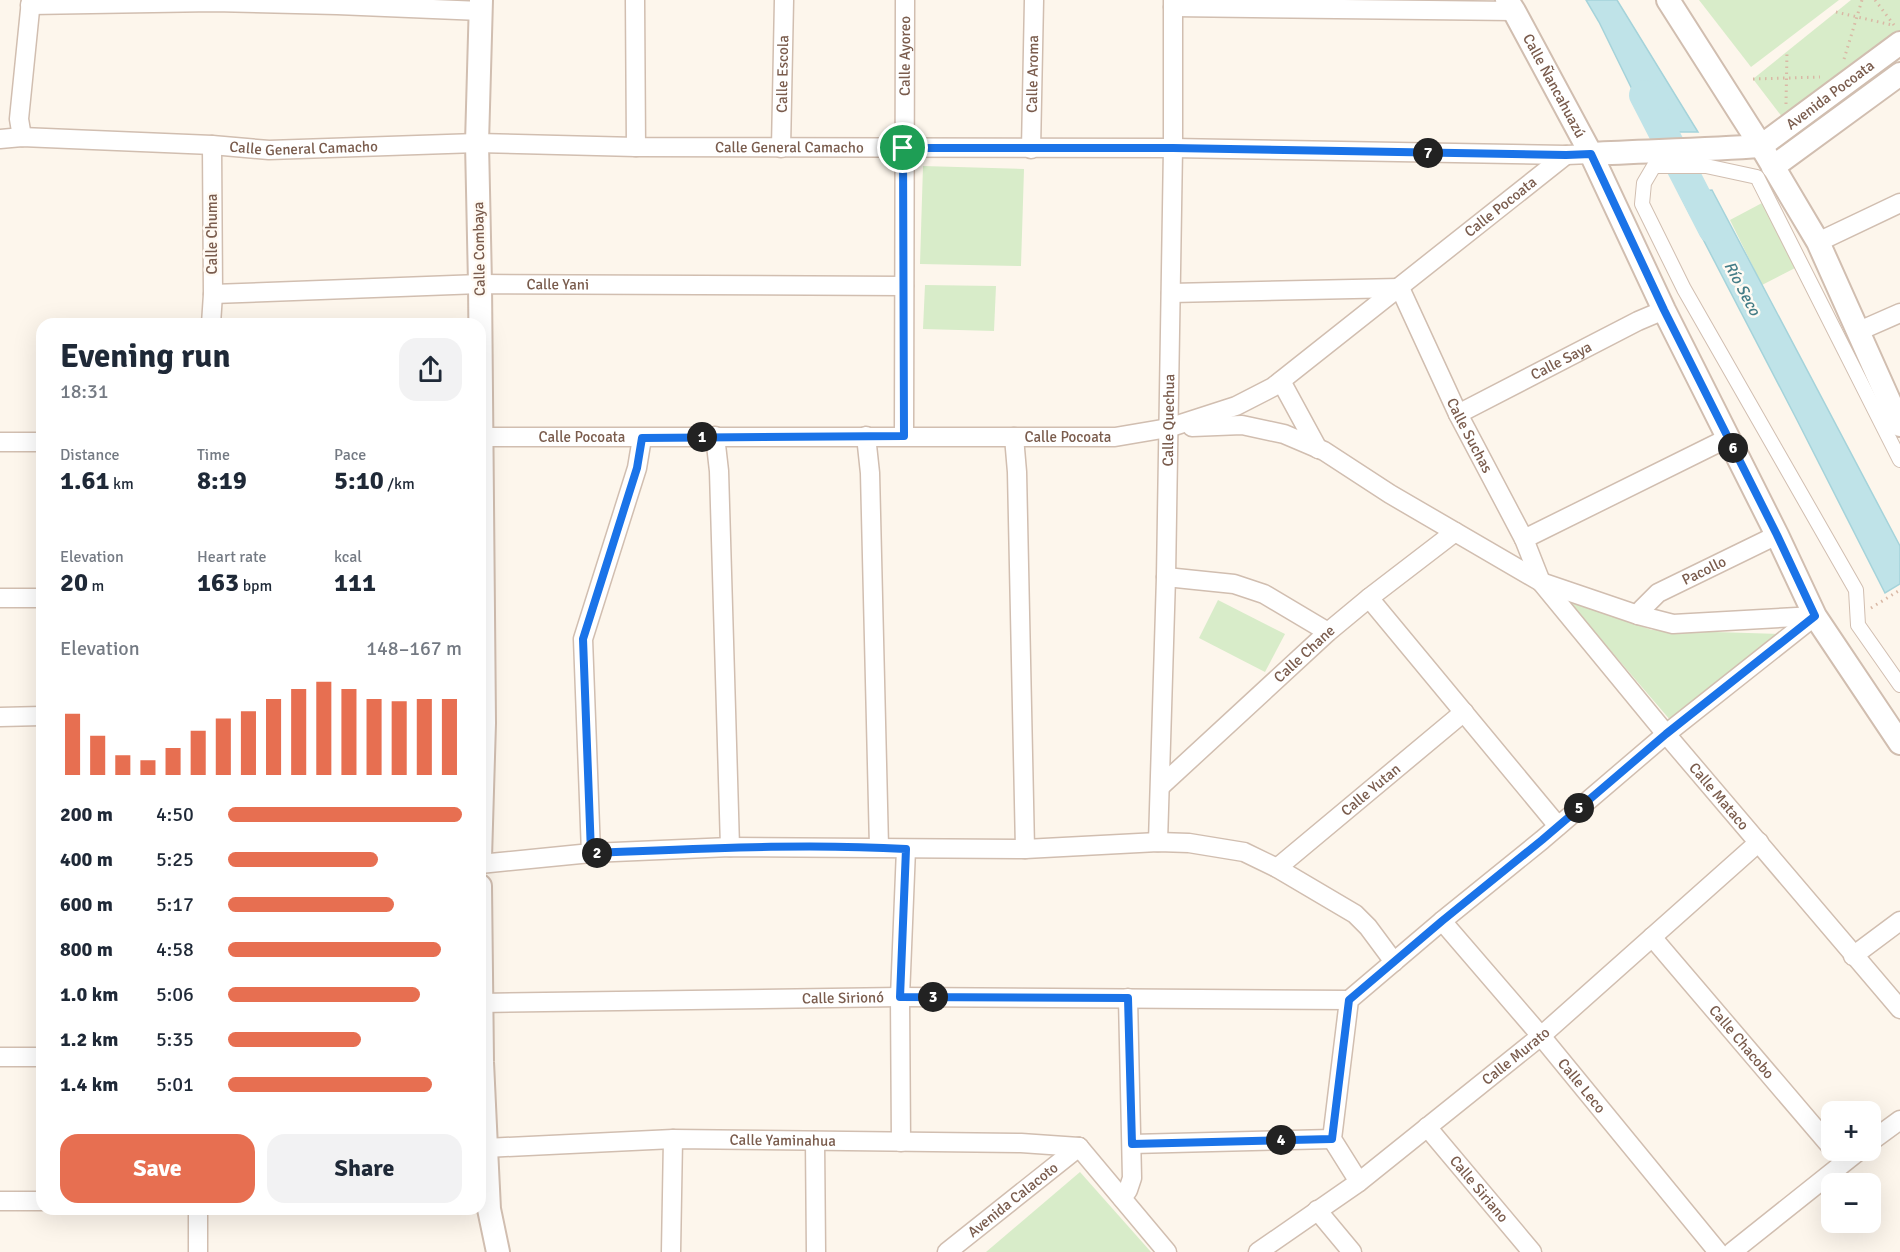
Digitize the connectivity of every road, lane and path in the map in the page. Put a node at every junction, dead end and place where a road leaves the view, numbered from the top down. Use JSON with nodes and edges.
{"nodes":[{"id":1,"x":635,"y":0,"type":"edge"},
{"id":2,"x":784,"y":0,"type":"edge"},
{"id":3,"x":905,"y":0,"type":"edge"},
{"id":4,"x":1034,"y":0,"type":"edge"},
{"id":5,"x":1668,"y":0,"type":"edge"},
{"id":6,"x":1862,"y":0,"type":"edge"},
{"id":7,"x":1875,"y":0,"type":"edge"},
{"id":8,"x":214,"y":1,"type":"edge"},
{"id":9,"x":30,"y":2,"type":"edge"},
{"id":10,"x":338,"y":2,"type":"edge"},
{"id":11,"x":1173,"y":3,"type":"edge"},
{"id":12,"x":1323,"y":5,"type":"edge"},
{"id":13,"x":481,"y":6,"type":"edge"},
{"id":14,"x":1511,"y":6,"type":"edge"},
{"id":15,"x":1836,"y":12,"type":"dead end"},
{"id":16,"x":1857,"y":18,"type":"junction"},
{"id":17,"x":1900,"y":27,"type":"edge"},
{"id":18,"x":1897,"y":34,"type":"edge"},
{"id":19,"x":1787,"y":51,"type":"dead end"},
{"id":20,"x":1837,"y":64,"type":"dead end"},
{"id":21,"x":1900,"y":74,"type":"edge"},
{"id":22,"x":1821,"y":77,"type":"dead end"},
{"id":23,"x":1786,"y":78,"type":"junction"},
{"id":24,"x":1753,"y":79,"type":"dead end"},
{"id":25,"x":21,"y":137,"type":"junction"},
{"id":26,"x":0,"y":139,"type":"edge"},
{"id":27,"x":477,"y":143,"type":"junction"},
{"id":28,"x":212,"y":145,"type":"junction"},
{"id":29,"x":1761,"y":146,"type":"junction"},
{"id":30,"x":636,"y":147,"type":"junction"},
{"id":31,"x":782,"y":148,"type":"junction"},
{"id":32,"x":903,"y":148,"type":"junction"},
{"id":33,"x":1173,"y":148,"type":"junction"},
{"id":34,"x":1031,"y":149,"type":"junction"},
{"id":35,"x":1591,"y":154,"type":"junction"},
{"id":36,"x":1566,"y":155,"type":"junction"},
{"id":37,"x":1652,"y":158,"type":"junction"},
{"id":38,"x":1705,"y":158,"type":"junction"},
{"id":39,"x":1773,"y":167,"type":"junction"},
{"id":40,"x":1900,"y":203,"type":"edge"},
{"id":41,"x":1818,"y":242,"type":"junction"},
{"id":42,"x":480,"y":284,"type":"junction"},
{"id":43,"x":904,"y":286,"type":"junction"},
{"id":44,"x":1400,"y":288,"type":"junction"},
{"id":45,"x":1171,"y":293,"type":"junction"},
{"id":46,"x":213,"y":294,"type":"junction"},
{"id":47,"x":1664,"y":310,"type":"junction"},
{"id":48,"x":1900,"y":312,"type":"edge"},
{"id":49,"x":211,"y":318,"type":"edge"},
{"id":50,"x":480,"y":318,"type":"edge"},
{"id":51,"x":1859,"y":331,"type":"junction"},
{"id":52,"x":1281,"y":381,"type":"junction"},
{"id":53,"x":1458,"y":414,"type":"junction"},
{"id":54,"x":1900,"y":425,"type":"edge"},
{"id":55,"x":1168,"y":428,"type":"junction"},
{"id":56,"x":715,"y":436,"type":"junction"},
{"id":57,"x":866,"y":436,"type":"junction"},
{"id":58,"x":904,"y":436,"type":"junction"},
{"id":59,"x":486,"y":437,"type":"edge"},
{"id":60,"x":1014,"y":437,"type":"junction"},
{"id":61,"x":642,"y":438,"type":"junction"},
{"id":62,"x":1728,"y":438,"type":"junction"},
{"id":63,"x":0,"y":442,"type":"edge"},
{"id":64,"x":36,"y":442,"type":"edge"},
{"id":65,"x":1318,"y":449,"type":"junction"},
{"id":66,"x":1900,"y":460,"type":"edge"},
{"id":67,"x":1455,"y":532,"type":"junction"},
{"id":68,"x":1777,"y":535,"type":"junction"},
{"id":69,"x":1524,"y":539,"type":"junction"},
{"id":70,"x":1166,"y":577,"type":"junction"},
{"id":71,"x":1541,"y":582,"type":"junction"},
{"id":72,"x":1900,"y":590,"type":"edge"},
{"id":73,"x":0,"y":598,"type":"edge"},
{"id":74,"x":36,"y":598,"type":"edge"},
{"id":75,"x":1369,"y":598,"type":"junction"},
{"id":76,"x":1887,"y":598,"type":"dead end"},
{"id":77,"x":1638,"y":615,"type":"junction"},
{"id":78,"x":1815,"y":616,"type":"junction"},
{"id":79,"x":1328,"y":632,"type":"junction"},
{"id":80,"x":1900,"y":685,"type":"edge"},
{"id":81,"x":1464,"y":712,"type":"junction"},
{"id":82,"x":36,"y":716,"type":"edge"},
{"id":83,"x":0,"y":717,"type":"edge"},
{"id":84,"x":1666,"y":734,"type":"junction"},
{"id":85,"x":1900,"y":743,"type":"edge"},
{"id":86,"x":1161,"y":786,"type":"junction"},
{"id":87,"x":1558,"y":826,"type":"junction"},
{"id":88,"x":1158,"y":842,"type":"junction"},
{"id":89,"x":1759,"y":842,"type":"junction"},
{"id":90,"x":730,"y":847,"type":"junction"},
{"id":91,"x":879,"y":847,"type":"junction"},
{"id":92,"x":906,"y":849,"type":"junction"},
{"id":93,"x":1025,"y":849,"type":"junction"},
{"id":94,"x":591,"y":853,"type":"junction"},
{"id":95,"x":486,"y":863,"type":"edge"},
{"id":96,"x":1277,"y":868,"type":"junction"},
{"id":97,"x":1442,"y":921,"type":"junction"},
{"id":98,"x":1900,"y":921,"type":"edge"},
{"id":99,"x":1652,"y":937,"type":"junction"},
{"id":100,"x":1853,"y":956,"type":"junction"},
{"id":101,"x":1394,"y":962,"type":"junction"},
{"id":102,"x":900,"y":997,"type":"junction"},
{"id":103,"x":1128,"y":998,"type":"junction"},
{"id":104,"x":1349,"y":1000,"type":"junction"},
{"id":105,"x":486,"y":1004,"type":"edge"},
{"id":106,"x":1900,"y":1009,"type":"edge"},
{"id":107,"x":1541,"y":1036,"type":"junction"},
{"id":108,"x":0,"y":1057,"type":"edge"},
{"id":109,"x":36,"y":1057,"type":"edge"},
{"id":110,"x":1900,"y":1120,"type":"edge"},
{"id":111,"x":1427,"y":1127,"type":"junction"},
{"id":112,"x":1821,"y":1134,"type":"edge"},
{"id":113,"x":1881,"y":1134,"type":"edge"},
{"id":114,"x":673,"y":1139,"type":"junction"},
{"id":115,"x":1332,"y":1139,"type":"junction"},
{"id":116,"x":815,"y":1141,"type":"junction"},
{"id":117,"x":901,"y":1142,"type":"junction"},
{"id":118,"x":1132,"y":1144,"type":"junction"},
{"id":119,"x":1079,"y":1147,"type":"junction"},
{"id":120,"x":486,"y":1148,"type":"edge"},
{"id":121,"x":1829,"y":1161,"type":"edge"},
{"id":122,"x":1359,"y":1182,"type":"junction"},
{"id":123,"x":1122,"y":1198,"type":"junction"},
{"id":124,"x":0,"y":1201,"type":"edge"},
{"id":125,"x":36,"y":1201,"type":"edge"},
{"id":126,"x":1317,"y":1210,"type":"junction"},
{"id":127,"x":198,"y":1215,"type":"edge"},
{"id":128,"x":486,"y":1215,"type":"edge"},
{"id":129,"x":198,"y":1252,"type":"edge"},
{"id":130,"x":498,"y":1252,"type":"edge"},
{"id":131,"x":671,"y":1252,"type":"edge"},
{"id":132,"x":816,"y":1252,"type":"edge"},
{"id":133,"x":947,"y":1252,"type":"edge"},
{"id":134,"x":1167,"y":1252,"type":"edge"},
{"id":135,"x":1258,"y":1252,"type":"edge"},
{"id":136,"x":1352,"y":1252,"type":"edge"},
{"id":137,"x":1532,"y":1252,"type":"edge"},
{"id":138,"x":1718,"y":1252,"type":"edge"},
{"id":139,"x":1732,"y":1252,"type":"edge"}],
"edges":[{"from":1,"to":30,"type":"street"},
{"from":2,"to":31,"type":"street","name":"Calle Escola"},
{"from":3,"to":32,"type":"street","name":"Calle Ayoreo"},
{"from":4,"to":34,"type":"street","name":"Calle Aroma"},
{"from":5,"to":29,"type":"street"},
{"from":6,"to":16,"type":"path"},
{"from":7,"to":18,"type":"path"},
{"from":8,"to":9,"type":"street"},
{"from":8,"to":10,"type":"street"},
{"from":9,"to":25,"type":"street"},
{"from":10,"to":13,"type":"street"},
{"from":11,"to":12,"type":"street"},
{"from":11,"to":33,"type":"street","name":"Calle Quechua"},
{"from":12,"to":14,"type":"street"},
{"from":13,"to":27,"type":"street","name":"Calle Combaya"},
{"from":14,"to":35,"type":"street","name":"Calle Ñancahuazú"},
{"from":15,"to":16,"type":"path"},
{"from":16,"to":18,"type":"path"},
{"from":16,"to":20,"type":"path"},
{"from":17,"to":18,"type":"path"},
{"from":18,"to":29,"type":"street","name":"Avenida Pocoata"},
{"from":19,"to":23,"type":"path"},
{"from":21,"to":39,"type":"street","name":"Avenida Pocoata"},
{"from":22,"to":23,"type":"path"},
{"from":23,"to":24,"type":"path"},
{"from":25,"to":26,"type":"street","name":"Calle General Camacho"},
{"from":25,"to":28,"type":"street","name":"Calle General Camacho"},
{"from":27,"to":28,"type":"street","name":"Calle General Camacho"},
{"from":27,"to":30,"type":"street","name":"Calle General Camacho"},
{"from":27,"to":42,"type":"street","name":"Calle Combaya"},
{"from":28,"to":46,"type":"street","name":"Calle Chuma"},
{"from":29,"to":38,"type":"street","name":"Calle General Camacho"},
{"from":29,"to":39,"type":"street"},
{"from":30,"to":31,"type":"street","name":"Calle General Camacho"},
{"from":31,"to":32,"type":"street","name":"Calle General Camacho"},
{"from":32,"to":34,"type":"street","name":"Calle General Camacho"},
{"from":32,"to":43,"type":"street","name":"Calle Ayoreo"},
{"from":33,"to":34,"type":"street","name":"Calle General Camacho"},
{"from":33,"to":36,"type":"street","name":"Calle General Camacho"},
{"from":33,"to":45,"type":"street","name":"Calle Quechua"},
{"from":35,"to":36,"type":"street","name":"Calle General Camacho"},
{"from":35,"to":37,"type":"street","name":"Calle General Camacho"},
{"from":35,"to":47,"type":"street","name":"Calle Ñancahuazú"},
{"from":36,"to":44,"type":"street","name":"Calle Pocoata"},
{"from":37,"to":38,"type":"street","name":"Calle General Camacho"},
{"from":37,"to":80,"type":"street"},
{"from":38,"to":66,"type":"street"},
{"from":39,"to":41,"type":"street"},
{"from":40,"to":41,"type":"street"},
{"from":41,"to":51,"type":"street"},
{"from":42,"to":43,"type":"street","name":"Calle Yani"},
{"from":42,"to":46,"type":"street","name":"Calle Yani"},
{"from":42,"to":50,"type":"street","name":"Calle Combaya"},
{"from":43,"to":58,"type":"street","name":"Calle Ayoreo"},
{"from":44,"to":45,"type":"street"},
{"from":44,"to":52,"type":"street","name":"Calle Pocoata"},
{"from":44,"to":53,"type":"street","name":"Calle Suchas"},
{"from":45,"to":55,"type":"street","name":"Calle Quechua"},
{"from":46,"to":49,"type":"street","name":"Calle Chuma"},
{"from":47,"to":53,"type":"street","name":"Calle Saya"},
{"from":47,"to":62,"type":"street","name":"Calle Ñancahuazú"},
{"from":48,"to":51,"type":"street"},
{"from":51,"to":54,"type":"street"},
{"from":52,"to":55,"type":"street","name":"Calle Pocoata"},
{"from":52,"to":65,"type":"street"},
{"from":53,"to":69,"type":"street","name":"Calle Suchas"},
{"from":55,"to":60,"type":"street","name":"Calle Pocoata"},
{"from":55,"to":65,"type":"street"},
{"from":55,"to":70,"type":"street","name":"Calle Quechua"},
{"from":56,"to":57,"type":"street","name":"Calle Pocoata"},
{"from":56,"to":61,"type":"street","name":"Calle Pocoata"},
{"from":56,"to":90,"type":"street"},
{"from":57,"to":58,"type":"street","name":"Calle Pocoata"},
{"from":57,"to":91,"type":"street"},
{"from":58,"to":60,"type":"street","name":"Calle Pocoata"},
{"from":59,"to":61,"type":"street","name":"Calle Pocoata"},
{"from":60,"to":93,"type":"street"},
{"from":61,"to":94,"type":"street"},
{"from":62,"to":68,"type":"street","name":"Calle Ñancahuazú"},
{"from":62,"to":69,"type":"street"},
{"from":63,"to":64,"type":"street"},
{"from":65,"to":67,"type":"street"},
{"from":67,"to":71,"type":"street"},
{"from":67,"to":75,"type":"street","name":"Calle Chane"},
{"from":68,"to":77,"type":"street","name":"Pacollo"},
{"from":68,"to":78,"type":"street","name":"Calle Ñancahuazú"},
{"from":69,"to":71,"type":"street","name":"Calle Suchas"},
{"from":70,"to":79,"type":"street"},
{"from":70,"to":86,"type":"street","name":"Calle Quechua"},
{"from":71,"to":77,"type":"street"},
{"from":71,"to":84,"type":"street","name":"Calle Mataco"},
{"from":72,"to":76,"type":"path"},
{"from":73,"to":74,"type":"street"},
{"from":75,"to":79,"type":"street","name":"Calle Chane"},
{"from":75,"to":81,"type":"street"},
{"from":77,"to":78,"type":"street"},
{"from":78,"to":84,"type":"street"},
{"from":78,"to":85,"type":"street","name":"Calle Ñancahuazú"},
{"from":79,"to":86,"type":"street","name":"Calle Chane"},
{"from":81,"to":87,"type":"street"},
{"from":81,"to":96,"type":"street","name":"Calle Yutan"},
{"from":82,"to":83,"type":"street"},
{"from":84,"to":87,"type":"street"},
{"from":84,"to":89,"type":"street","name":"Calle Mataco"},
{"from":86,"to":88,"type":"street","name":"Calle Quechua"},
{"from":87,"to":97,"type":"street"},
{"from":88,"to":93,"type":"street"},
{"from":88,"to":96,"type":"street"},
{"from":89,"to":99,"type":"street","name":"Calle Murato"},
{"from":89,"to":100,"type":"street","name":"Calle Mataco"},
{"from":90,"to":91,"type":"street"},
{"from":90,"to":94,"type":"street"},
{"from":91,"to":92,"type":"street"},
{"from":92,"to":93,"type":"street"},
{"from":92,"to":102,"type":"street"},
{"from":94,"to":95,"type":"street"},
{"from":96,"to":101,"type":"street"},
{"from":97,"to":101,"type":"street"},
{"from":97,"to":107,"type":"street","name":"Calle Leco"},
{"from":98,"to":100,"type":"street"},
{"from":99,"to":107,"type":"street","name":"Calle Murato"},
{"from":99,"to":112,"type":"street","name":"Calle Chacobo"},
{"from":100,"to":106,"type":"street","name":"Calle Mataco"},
{"from":101,"to":104,"type":"street"},
{"from":102,"to":103,"type":"street","name":"Calle Sirionó"},
{"from":102,"to":105,"type":"street","name":"Calle Sirionó"},
{"from":102,"to":117,"type":"street"},
{"from":103,"to":104,"type":"street","name":"Calle Sirionó"},
{"from":103,"to":118,"type":"street"},
{"from":104,"to":115,"type":"street"},
{"from":107,"to":111,"type":"street","name":"Calle Murato"},
{"from":107,"to":138,"type":"street","name":"Calle Leco"},
{"from":108,"to":109,"type":"street"},
{"from":110,"to":113,"type":"street"},
{"from":111,"to":122,"type":"street","name":"Calle Murato"},
{"from":111,"to":137,"type":"street","name":"Calle Siriano"},
{"from":114,"to":116,"type":"street","name":"Calle Yaminahua"},
{"from":114,"to":120,"type":"street","name":"Calle Yaminahua"},
{"from":114,"to":131,"type":"street"},
{"from":115,"to":118,"type":"street"},
{"from":115,"to":122,"type":"street"},
{"from":116,"to":117,"type":"street","name":"Calle Yaminahua"},
{"from":116,"to":132,"type":"street"},
{"from":117,"to":119,"type":"street","name":"Calle Yaminahua"},
{"from":118,"to":123,"type":"street"},
{"from":119,"to":123,"type":"street"},
{"from":119,"to":133,"type":"street","name":"Avenida Calacoto"},
{"from":121,"to":139,"type":"street"},
{"from":122,"to":126,"type":"street","name":"Calle Murato"},
{"from":123,"to":134,"type":"street"},
{"from":124,"to":125,"type":"street"},
{"from":126,"to":135,"type":"street","name":"Calle Murato"},
{"from":126,"to":136,"type":"street"},
{"from":127,"to":129,"type":"street"},
{"from":128,"to":130,"type":"street"}]}
